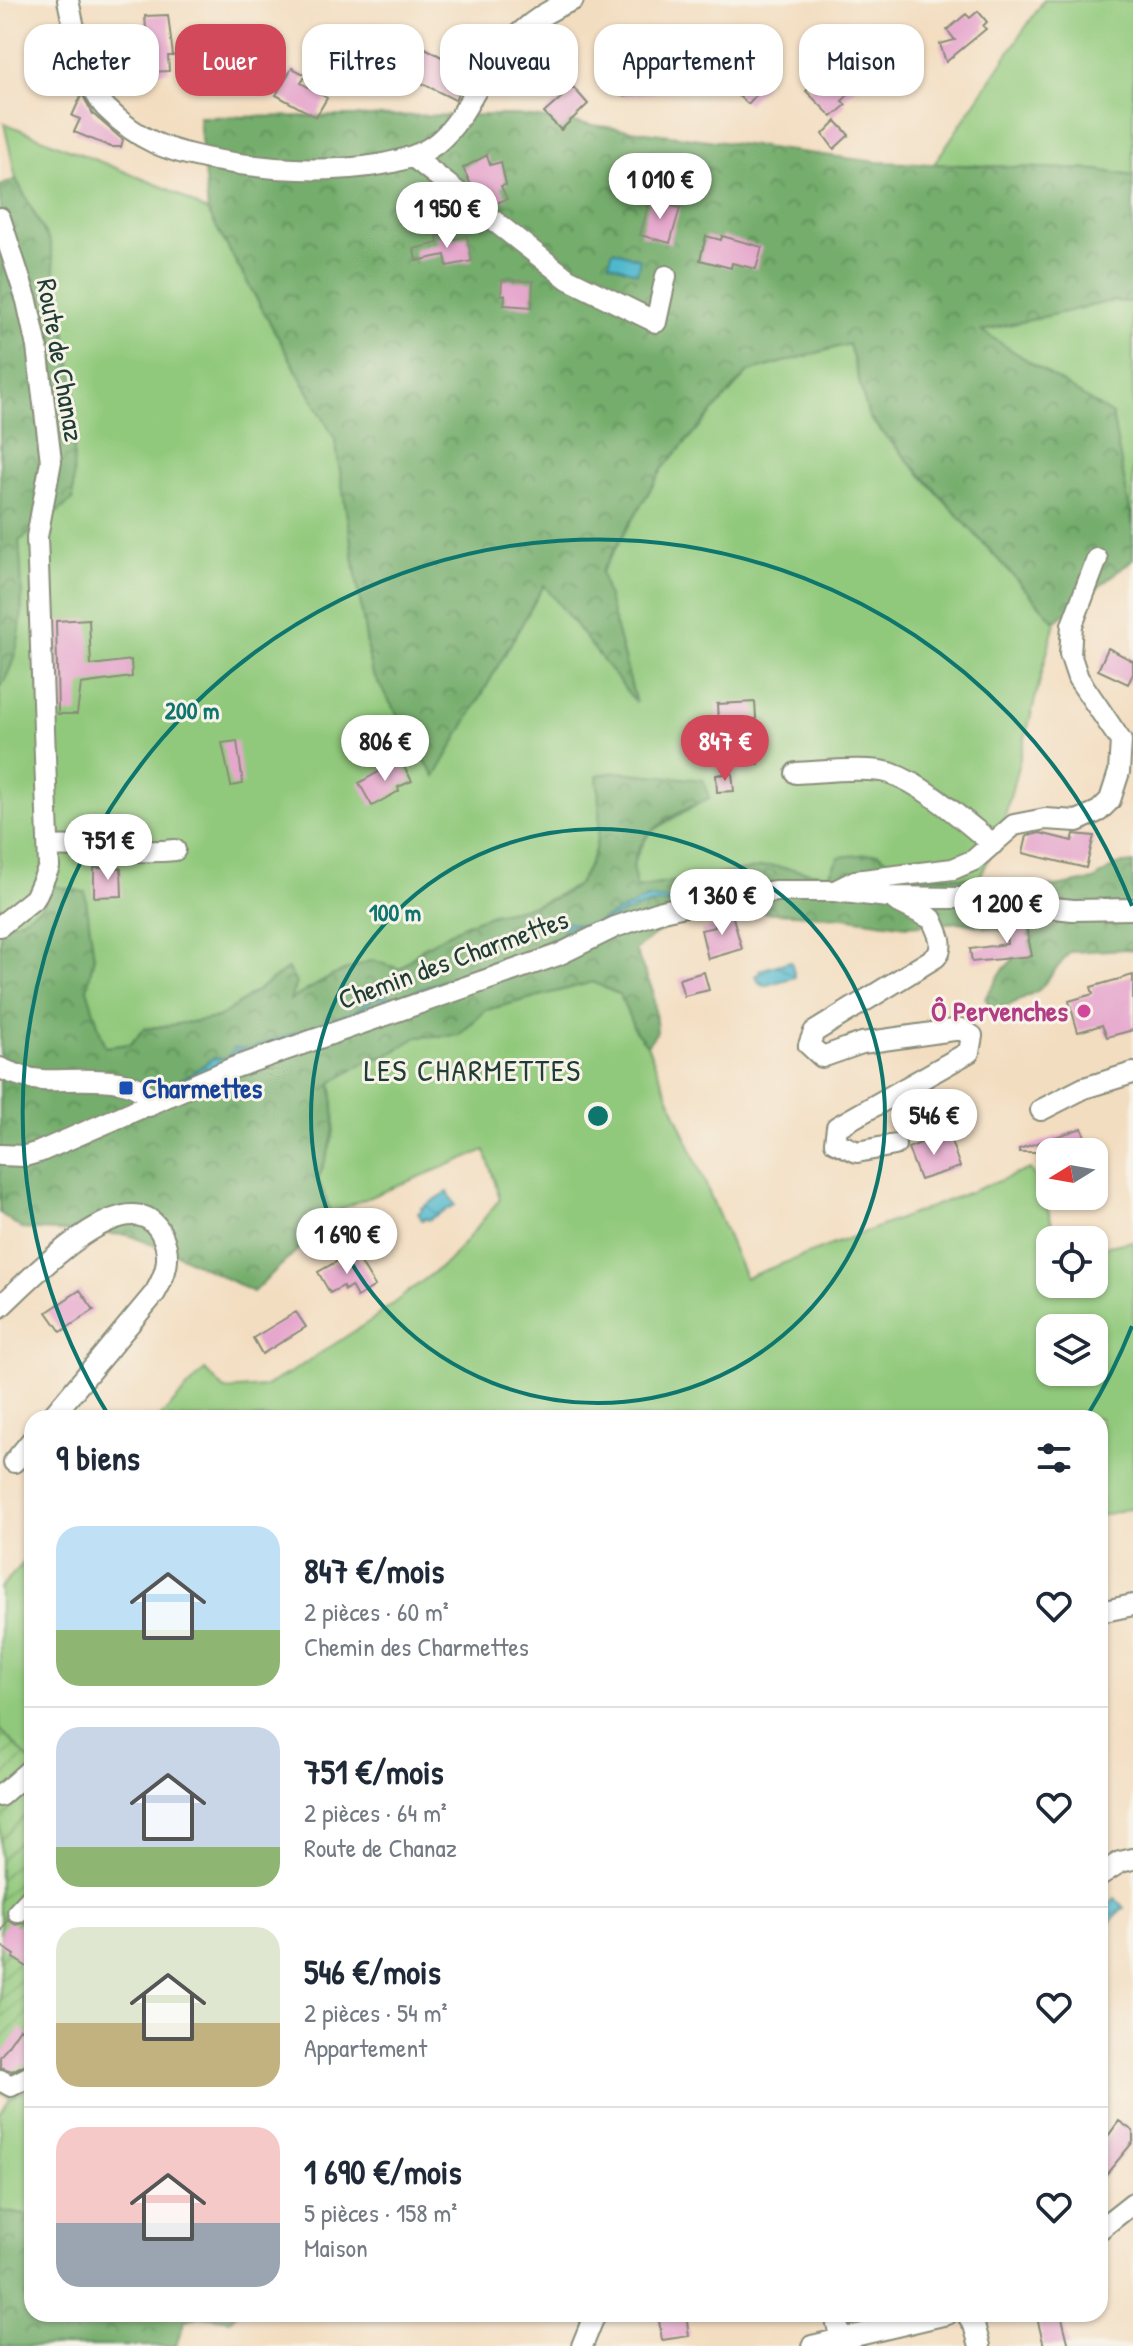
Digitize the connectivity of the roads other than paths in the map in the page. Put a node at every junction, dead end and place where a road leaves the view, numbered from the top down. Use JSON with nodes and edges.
{"nodes":[{"id":1,"x":68,"y":0,"type":"edge"},
{"id":2,"x":558,"y":2,"type":"edge"},
{"id":3,"x":413,"y":157,"type":"junction"},
{"id":4,"x":0,"y":218,"type":"edge"},
{"id":5,"x":666,"y":276,"type":"dead end"},
{"id":6,"x":1097,"y":559,"type":"dead end"},
{"id":7,"x":796,"y":773,"type":"dead end"},
{"id":8,"x":993,"y":844,"type":"junction"},
{"id":9,"x":49,"y":847,"type":"junction"},
{"id":10,"x":175,"y":850,"type":"dead end"},
{"id":11,"x":834,"y":891,"type":"junction"},
{"id":12,"x":889,"y":897,"type":"junction"},
{"id":13,"x":1133,"y":909,"type":"edge"},
{"id":14,"x":0,"y":926,"type":"edge"},
{"id":15,"x":0,"y":1068,"type":"edge"},
{"id":16,"x":1133,"y":1073,"type":"edge"},
{"id":17,"x":148,"y":1099,"type":"junction"},
{"id":18,"x":1041,"y":1110,"type":"dead end"},
{"id":19,"x":895,"y":1145,"type":"dead end"},
{"id":20,"x":0,"y":1155,"type":"edge"},
{"id":21,"x":0,"y":1307,"type":"edge"},
{"id":22,"x":58,"y":1410,"type":"edge"},
{"id":23,"x":24,"y":1450,"type":"edge"},
{"id":24,"x":14,"y":1462,"type":"dead end"},
{"id":25,"x":1133,"y":1605,"type":"edge"},
{"id":26,"x":1108,"y":1610,"type":"edge"},
{"id":27,"x":24,"y":1775,"type":"edge"},
{"id":28,"x":0,"y":1796,"type":"edge"},
{"id":29,"x":1133,"y":1859,"type":"edge"},
{"id":30,"x":1108,"y":1870,"type":"edge"},
{"id":31,"x":24,"y":2079,"type":"edge"},
{"id":32,"x":0,"y":2080,"type":"edge"},
{"id":33,"x":1133,"y":2203,"type":"edge"},
{"id":34,"x":1108,"y":2223,"type":"edge"},
{"id":35,"x":592,"y":2322,"type":"edge"},
{"id":36,"x":837,"y":2322,"type":"edge"},
{"id":37,"x":916,"y":2322,"type":"edge"},
{"id":38,"x":972,"y":2322,"type":"edge"},
{"id":39,"x":841,"y":2341,"type":"junction"},
{"id":40,"x":582,"y":2346,"type":"edge"},
{"id":41,"x":812,"y":2346,"type":"edge"},
{"id":42,"x":980,"y":2346,"type":"edge"}],
"edges":[{"from":1,"to":3,"type":"street"},
{"from":2,"to":3,"type":"street"},
{"from":3,"to":5,"type":"street"},
{"from":4,"to":9,"type":"street","name":"Route de Chanaz"},
{"from":6,"to":8,"type":"street"},
{"from":7,"to":8,"type":"street"},
{"from":8,"to":11,"type":"street"},
{"from":9,"to":10,"type":"street"},
{"from":9,"to":14,"type":"street","name":"Route de Chanaz"},
{"from":11,"to":12,"type":"street","name":"Chemin des Charmettes"},
{"from":11,"to":17,"type":"street","name":"Chemin des Charmettes"},
{"from":12,"to":13,"type":"street","name":"Chemin des Charmettes"},
{"from":12,"to":19,"type":"street"},
{"from":15,"to":17,"type":"street"},
{"from":16,"to":18,"type":"street"},
{"from":17,"to":20,"type":"street","name":"Chemin des Charmettes"},
{"from":21,"to":22,"type":"street"},
{"from":23,"to":24,"type":"street"},
{"from":25,"to":26,"type":"street"},
{"from":27,"to":28,"type":"street"},
{"from":29,"to":30,"type":"street"},
{"from":31,"to":32,"type":"street"},
{"from":33,"to":34,"type":"street"},
{"from":35,"to":40,"type":"street"},
{"from":36,"to":39,"type":"street"},
{"from":37,"to":39,"type":"street"},
{"from":38,"to":42,"type":"street"},
{"from":39,"to":41,"type":"street"}]}
